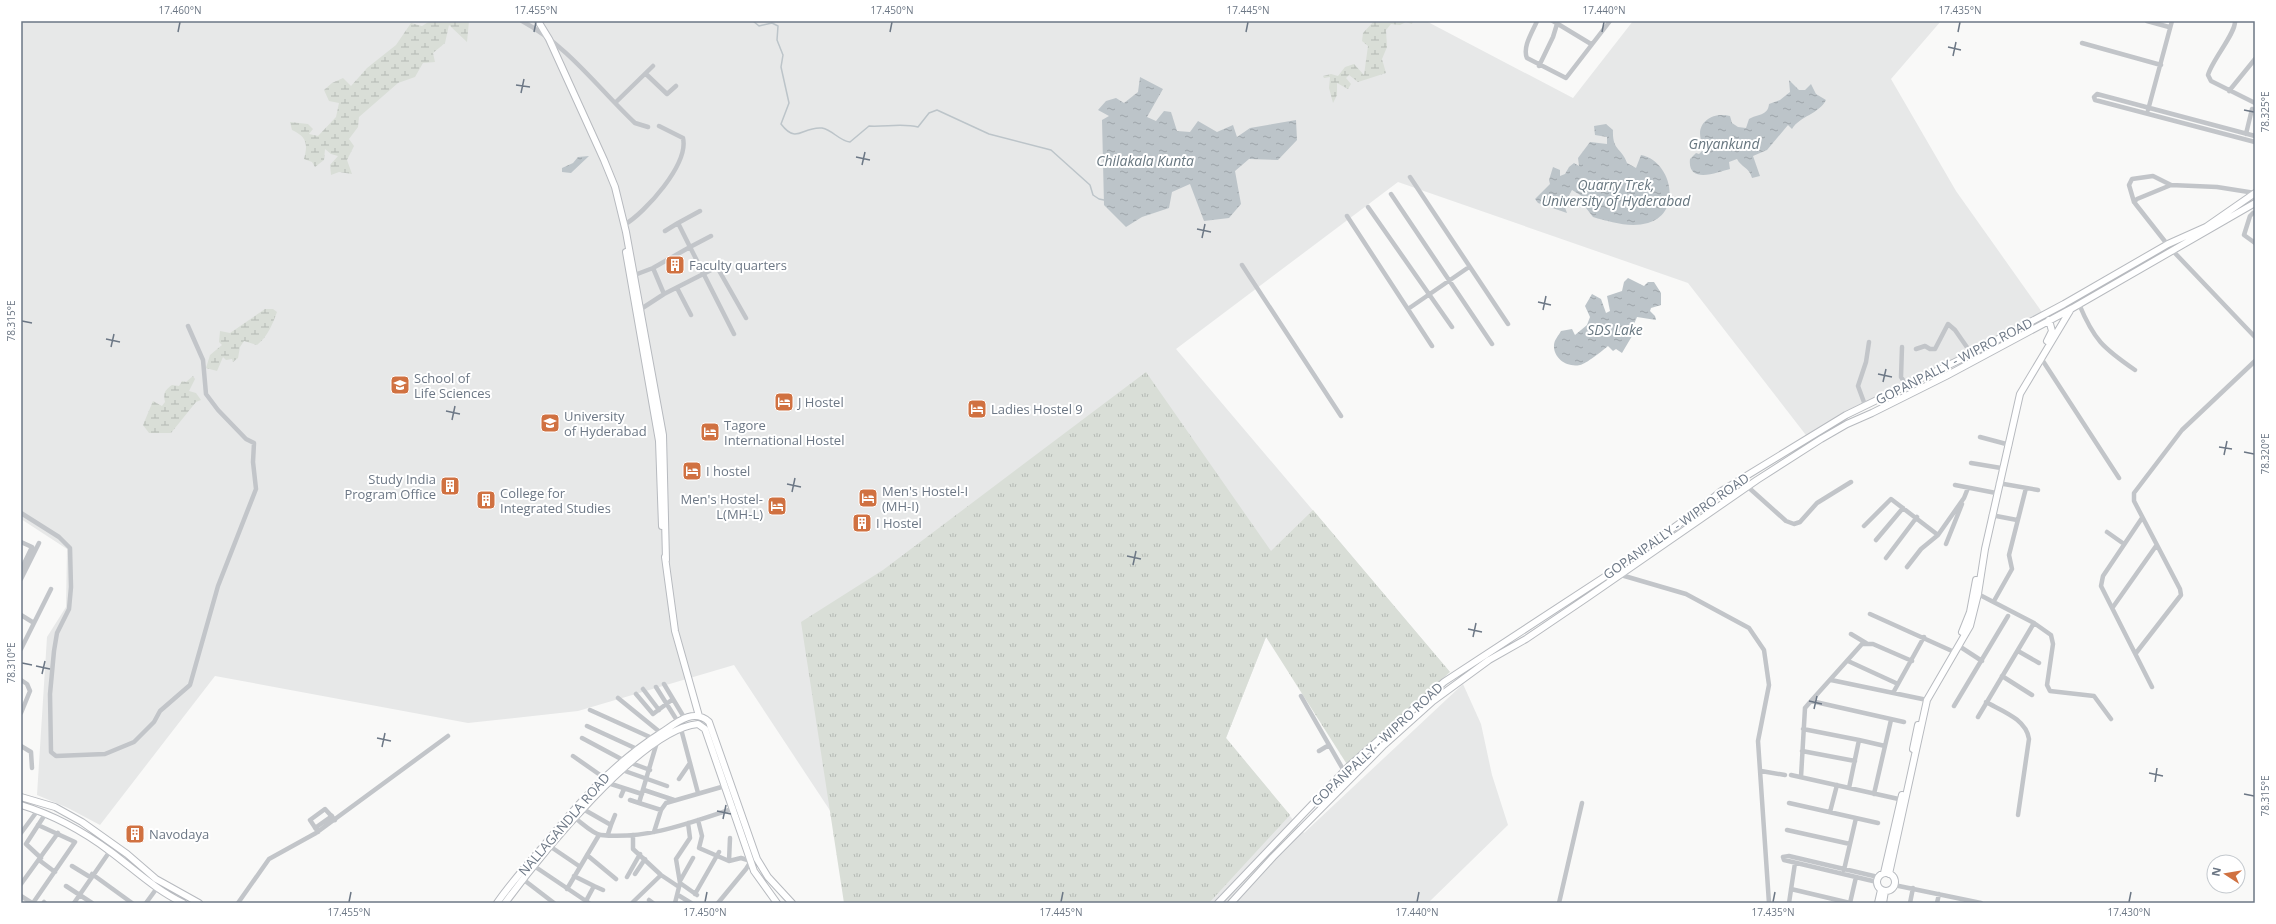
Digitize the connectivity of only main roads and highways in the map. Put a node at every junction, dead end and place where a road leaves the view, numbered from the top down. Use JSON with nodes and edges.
{"nodes":[{"id":1,"x":538,"y":21,"type":"edge"},
{"id":2,"x":2255,"y":193,"type":"edge"},
{"id":3,"x":2255,"y":203,"type":"edge"},
{"id":4,"x":632,"y":276,"type":"junction"},
{"id":5,"x":2071,"y":309,"type":"junction"},
{"id":6,"x":2049,"y":320,"type":"junction"},
{"id":7,"x":1968,"y":354,"type":"junction"},
{"id":8,"x":1959,"y":360,"type":"junction"},
{"id":9,"x":1970,"y":363,"type":"junction"},
{"id":10,"x":1963,"y":367,"type":"junction"},
{"id":11,"x":2008,"y":445,"type":"junction"},
{"id":12,"x":1750,"y":474,"type":"junction"},
{"id":13,"x":1757,"y":480,"type":"junction"},
{"id":14,"x":2000,"y":483,"type":"junction"},
{"id":15,"x":1992,"y":515,"type":"junction"},
{"id":16,"x":666,"y":560,"type":"junction"},
{"id":17,"x":1436,"y":689,"type":"junction"},
{"id":18,"x":1441,"y":696,"type":"junction"},
{"id":19,"x":1926,"y":700,"type":"junction"},
{"id":20,"x":699,"y":716,"type":"junction"},
{"id":21,"x":679,"y":725,"type":"junction"},
{"id":22,"x":654,"y":740,"type":"junction"},
{"id":23,"x":21,"y":797,"type":"edge"},
{"id":24,"x":21,"y":805,"type":"edge"},
{"id":25,"x":736,"y":807,"type":"junction"},
{"id":26,"x":1887,"y":874,"type":"junction"},
{"id":27,"x":1883,"y":891,"type":"junction"},
{"id":28,"x":1224,"y":897,"type":"junction"},
{"id":29,"x":184,"y":903,"type":"edge"},
{"id":30,"x":199,"y":903,"type":"edge"},
{"id":31,"x":497,"y":903,"type":"edge"},
{"id":32,"x":506,"y":903,"type":"edge"},
{"id":33,"x":777,"y":903,"type":"edge"},
{"id":34,"x":792,"y":903,"type":"edge"},
{"id":35,"x":1218,"y":903,"type":"edge"},
{"id":36,"x":1230,"y":903,"type":"edge"},
{"id":37,"x":1878,"y":903,"type":"edge"},
{"id":38,"x":1883,"y":903,"type":"edge"}],
"edges":[{"from":1,"to":4,"type":"main road"},
{"from":2,"to":7,"type":"main road","name":"GOPANPALLY - WIPRO ROAD"},
{"from":3,"to":5,"type":"main road","name":"GOPANPALLY - WIPRO ROAD"},
{"from":4,"to":16,"type":"main road"},
{"from":4,"to":16,"type":"main road"},
{"from":5,"to":6,"type":"main road","name":"GOPANPALLY - WIPRO ROAD"},
{"from":5,"to":11,"type":"main road"},
{"from":6,"to":9,"type":"main road","name":"GOPANPALLY - WIPRO ROAD"},
{"from":6,"to":11,"type":"main road"},
{"from":7,"to":8,"type":"main road","name":"GOPANPALLY - WIPRO ROAD"},
{"from":7,"to":9,"type":"main road"},
{"from":8,"to":10,"type":"main road"},
{"from":8,"to":12,"type":"main road","name":"GOPANPALLY - WIPRO ROAD"},
{"from":9,"to":10,"type":"main road","name":"GOPANPALLY - WIPRO ROAD"},
{"from":10,"to":13,"type":"main road","name":"GOPANPALLY - WIPRO ROAD"},
{"from":11,"to":14,"type":"main road"},
{"from":11,"to":14,"type":"main road"},
{"from":12,"to":13,"type":"main road"},
{"from":12,"to":17,"type":"main road","name":"GOPANPALLY - WIPRO ROAD"},
{"from":13,"to":18,"type":"main road","name":"GOPANPALLY - WIPRO ROAD"},
{"from":14,"to":15,"type":"main road"},
{"from":14,"to":15,"type":"main road"},
{"from":15,"to":19,"type":"main road"},
{"from":15,"to":19,"type":"main road"},
{"from":16,"to":20,"type":"main road"},
{"from":17,"to":18,"type":"main road"},
{"from":17,"to":28,"type":"main road","name":"GOPANPALLY - WIPRO ROAD"},
{"from":18,"to":36,"type":"main road","name":"GOPANPALLY - WIPRO ROAD"},
{"from":19,"to":26,"type":"main road"},
{"from":20,"to":21,"type":"main road","name":"NALLAGANDLA ROAD"},
{"from":20,"to":25,"type":"main road"},
{"from":21,"to":22,"type":"main road","name":"NALLAGANDLA ROAD"},
{"from":21,"to":22,"type":"main road","name":"NALLAGANDLA ROAD"},
{"from":21,"to":25,"type":"main road","name":"NALLAGANDLA ROAD"},
{"from":22,"to":31,"type":"main road","name":"NALLAGANDLA ROAD"},
{"from":22,"to":32,"type":"main road","name":"NALLAGANDLA ROAD"},
{"from":23,"to":30,"type":"main road"},
{"from":24,"to":29,"type":"main road"},
{"from":25,"to":33,"type":"main road"},
{"from":25,"to":34,"type":"main road"},
{"from":26,"to":27,"type":"main road"},
{"from":26,"to":27,"type":"main road"},
{"from":27,"to":37,"type":"main road"},
{"from":27,"to":38,"type":"main road"},
{"from":28,"to":35,"type":"main road","name":"GOPANPALLY - WIPRO ROAD"},
{"from":28,"to":36,"type":"main road"}]}
